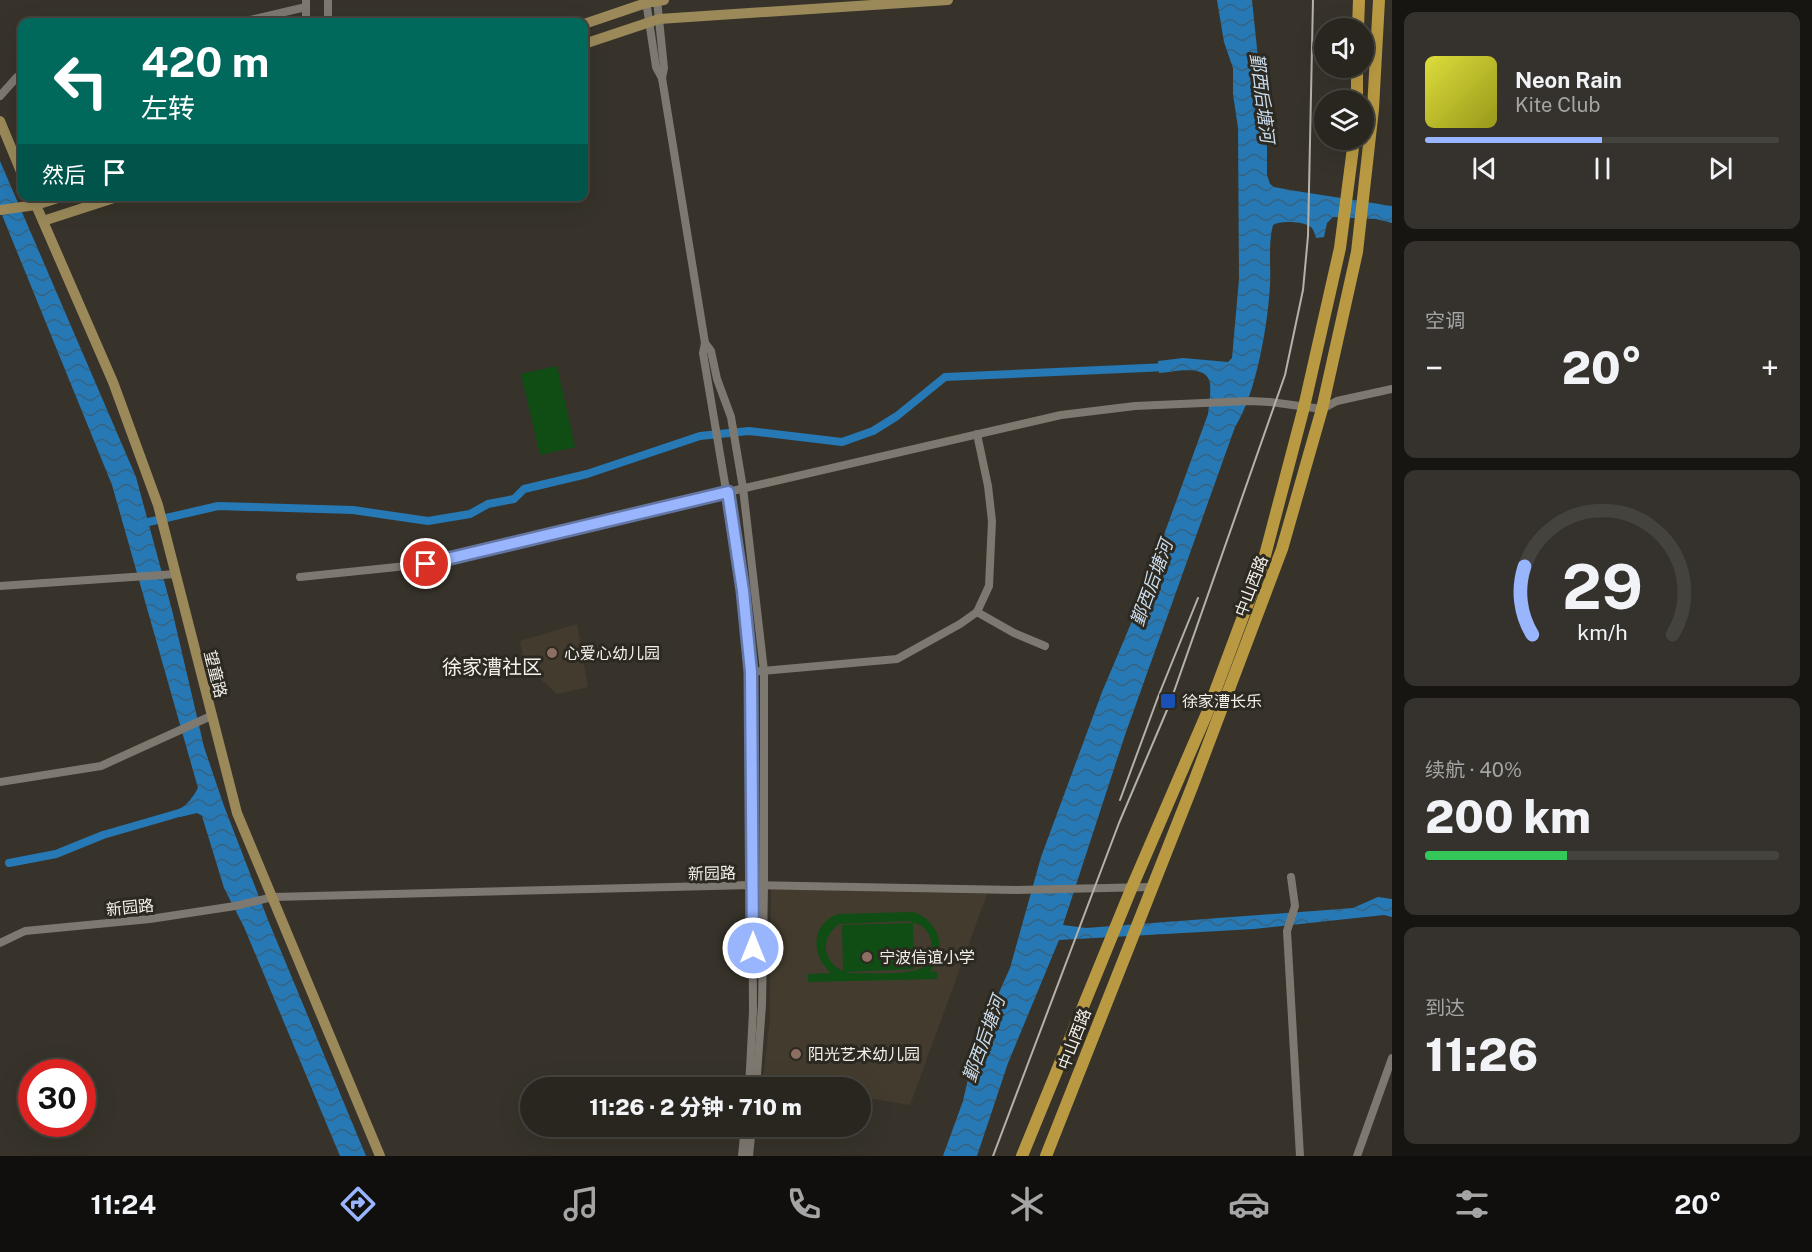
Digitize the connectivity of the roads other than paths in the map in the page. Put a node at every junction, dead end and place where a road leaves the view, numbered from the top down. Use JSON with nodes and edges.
{"nodes":[{"id":1,"x":327,"y":0,"type":"edge"},
{"id":2,"x":657,"y":0,"type":"edge"},
{"id":3,"x":664,"y":0,"type":"edge"},
{"id":4,"x":948,"y":0,"type":"edge"},
{"id":5,"x":1359,"y":0,"type":"edge"},
{"id":6,"x":1379,"y":0,"type":"edge"},
{"id":7,"x":646,"y":1,"type":"edge"},
{"id":8,"x":306,"y":4,"type":"edge"},
{"id":9,"x":256,"y":18,"type":"edge"},
{"id":10,"x":328,"y":18,"type":"edge"},
{"id":11,"x":1358,"y":18,"type":"edge"},
{"id":12,"x":654,"y":20,"type":"junction"},
{"id":13,"x":588,"y":23,"type":"edge"},
{"id":14,"x":588,"y":43,"type":"edge"},
{"id":15,"x":18,"y":77,"type":"edge"},
{"id":16,"x":0,"y":96,"type":"edge"},
{"id":17,"x":0,"y":120,"type":"edge"},
{"id":18,"x":1353,"y":150,"type":"edge"},
{"id":19,"x":18,"y":164,"type":"edge"},
{"id":20,"x":105,"y":201,"type":"edge"},
{"id":21,"x":31,"y":203,"type":"edge"},
{"id":22,"x":0,"y":210,"type":"edge"},
{"id":23,"x":43,"y":221,"type":"junction"},
{"id":24,"x":705,"y":343,"type":"junction"},
{"id":25,"x":1392,"y":389,"type":"edge"},
{"id":26,"x":1304,"y":407,"type":"junction"},
{"id":27,"x":1322,"y":409,"type":"junction"},
{"id":28,"x":977,"y":434,"type":"junction"},
{"id":29,"x":743,"y":488,"type":"junction"},
{"id":30,"x":728,"y":492,"type":"junction"},
{"id":31,"x":176,"y":574,"type":"junction"},
{"id":32,"x":300,"y":577,"type":"dead end"},
{"id":33,"x":0,"y":586,"type":"edge"},
{"id":34,"x":977,"y":612,"type":"junction"},
{"id":35,"x":1045,"y":646,"type":"dead end"},
{"id":36,"x":764,"y":671,"type":"junction"},
{"id":37,"x":751,"y":672,"type":"junction"},
{"id":38,"x":212,"y":716,"type":"junction"},
{"id":39,"x":0,"y":782,"type":"edge"},
{"id":40,"x":1291,"y":877,"type":"dead end"},
{"id":41,"x":752,"y":885,"type":"junction"},
{"id":42,"x":764,"y":886,"type":"junction"},
{"id":43,"x":1132,"y":887,"type":"junction"},
{"id":44,"x":1152,"y":887,"type":"junction"},
{"id":45,"x":269,"y":898,"type":"junction"},
{"id":46,"x":0,"y":943,"type":"edge"},
{"id":47,"x":1392,"y":1058,"type":"edge"},
{"id":48,"x":749,"y":1077,"type":"edge"},
{"id":49,"x":757,"y":1077,"type":"edge"},
{"id":50,"x":745,"y":1137,"type":"edge"},
{"id":51,"x":751,"y":1137,"type":"edge"},
{"id":52,"x":380,"y":1156,"type":"edge"},
{"id":53,"x":742,"y":1156,"type":"edge"},
{"id":54,"x":749,"y":1156,"type":"edge"},
{"id":55,"x":1022,"y":1156,"type":"edge"},
{"id":56,"x":1046,"y":1156,"type":"edge"},
{"id":57,"x":1300,"y":1156,"type":"edge"},
{"id":58,"x":1357,"y":1156,"type":"edge"}],
"edges":[{"from":1,"to":10,"type":"street"},
{"from":2,"to":3,"type":"main road"},
{"from":2,"to":7,"type":"main road"},
{"from":2,"to":12,"type":"street"},
{"from":4,"to":12,"type":"main road"},
{"from":5,"to":11,"type":"main road"},
{"from":6,"to":27,"type":"main road","name":"中山西路"},
{"from":7,"to":12,"type":"street"},
{"from":7,"to":13,"type":"main road"},
{"from":8,"to":9,"type":"street"},
{"from":12,"to":14,"type":"main road"},
{"from":12,"to":24,"type":"street"},
{"from":15,"to":16,"type":"street"},
{"from":17,"to":19,"type":"main road"},
{"from":18,"to":26,"type":"main road","name":"中山西路"},
{"from":20,"to":23,"type":"main road"},
{"from":21,"to":22,"type":"main road"},
{"from":21,"to":23,"type":"main road","name":"望童路"},
{"from":23,"to":31,"type":"main road","name":"望童路"},
{"from":24,"to":29,"type":"street"},
{"from":24,"to":30,"type":"street"},
{"from":25,"to":27,"type":"street"},
{"from":26,"to":27,"type":"street"},
{"from":26,"to":28,"type":"street"},
{"from":26,"to":43,"type":"main road","name":"中山西路"},
{"from":27,"to":44,"type":"main road","name":"中山西路"},
{"from":28,"to":29,"type":"street"},
{"from":28,"to":34,"type":"street"},
{"from":29,"to":30,"type":"street"},
{"from":29,"to":36,"type":"street"},
{"from":30,"to":32,"type":"street"},
{"from":30,"to":37,"type":"street"},
{"from":31,"to":33,"type":"street"},
{"from":31,"to":38,"type":"main road","name":"望童路"},
{"from":34,"to":35,"type":"street"},
{"from":34,"to":36,"type":"street"},
{"from":36,"to":37,"type":"street"},
{"from":36,"to":42,"type":"street"},
{"from":37,"to":41,"type":"street"},
{"from":38,"to":39,"type":"street"},
{"from":38,"to":45,"type":"main road","name":"望童路"},
{"from":40,"to":57,"type":"street"},
{"from":41,"to":42,"type":"street","name":"新园路"},
{"from":41,"to":45,"type":"street","name":"新园路"},
{"from":41,"to":48,"type":"street"},
{"from":42,"to":43,"type":"street","name":"新园路"},
{"from":42,"to":49,"type":"street"},
{"from":43,"to":44,"type":"street","name":"新园路"},
{"from":43,"to":55,"type":"main road","name":"中山西路"},
{"from":44,"to":56,"type":"main road","name":"中山西路"},
{"from":45,"to":46,"type":"street","name":"新园路"},
{"from":45,"to":52,"type":"main road","name":"望童路"},
{"from":47,"to":58,"type":"street"},
{"from":50,"to":53,"type":"street"},
{"from":51,"to":54,"type":"street"}]}
